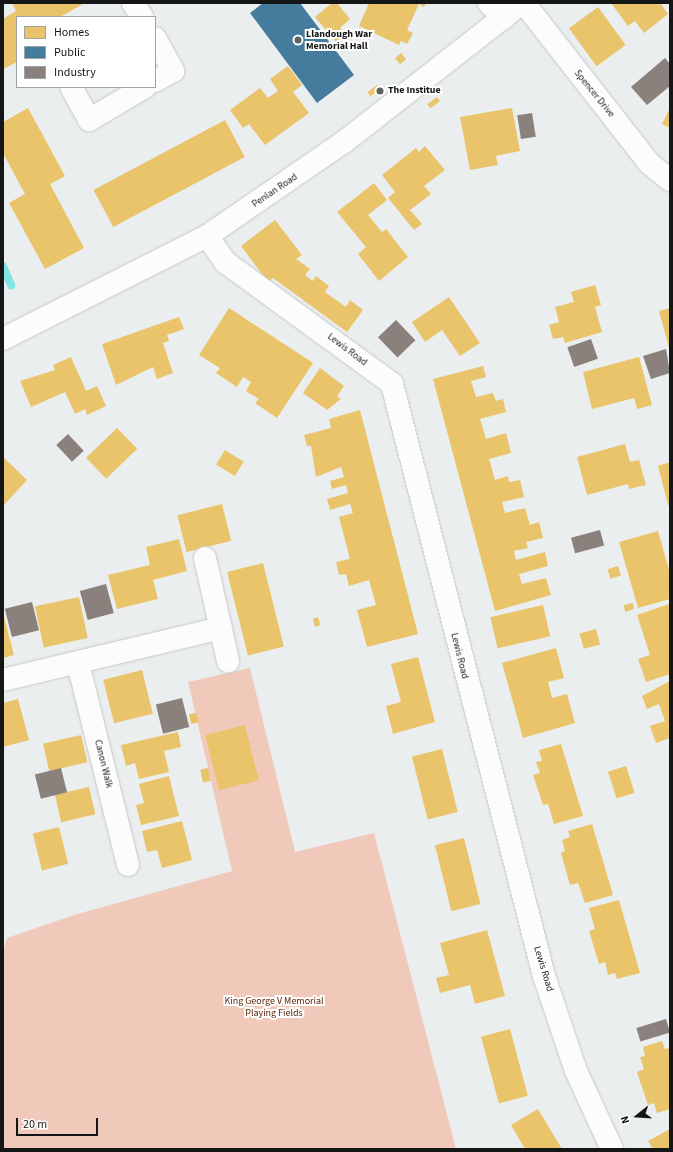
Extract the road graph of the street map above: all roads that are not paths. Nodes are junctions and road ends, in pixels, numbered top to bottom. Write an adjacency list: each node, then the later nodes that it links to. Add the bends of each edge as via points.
1 (133, 3): 4 (street)
2 (523, 3): 3 (street, Penlan Road); 9 (street, Spencer Drive, via 650,164)
3 (496, 10): 10 (street, Penlan Road, via 338,146)
4 (141, 16)
5 (156, 40): 6 (street, via 173,71)
6 (156, 80)
7 (72, 88): 8 (street, via 89,120)
8 (143, 88)
9 (670, 180)
10 (207, 236): 11 (street, Penlan Road); 18 (street, Lewis Road, via 226,262 392,384 544,976 576,1071)
11 (3, 339)
12 (205, 558): 13 (street)
13 (221, 628): 14 (street); 15 (street)
14 (228, 661)
15 (78, 663): 16 (street); 17 (street, Canon Walk)
16 (3, 680)
17 (128, 865)
18 (612, 1149)

